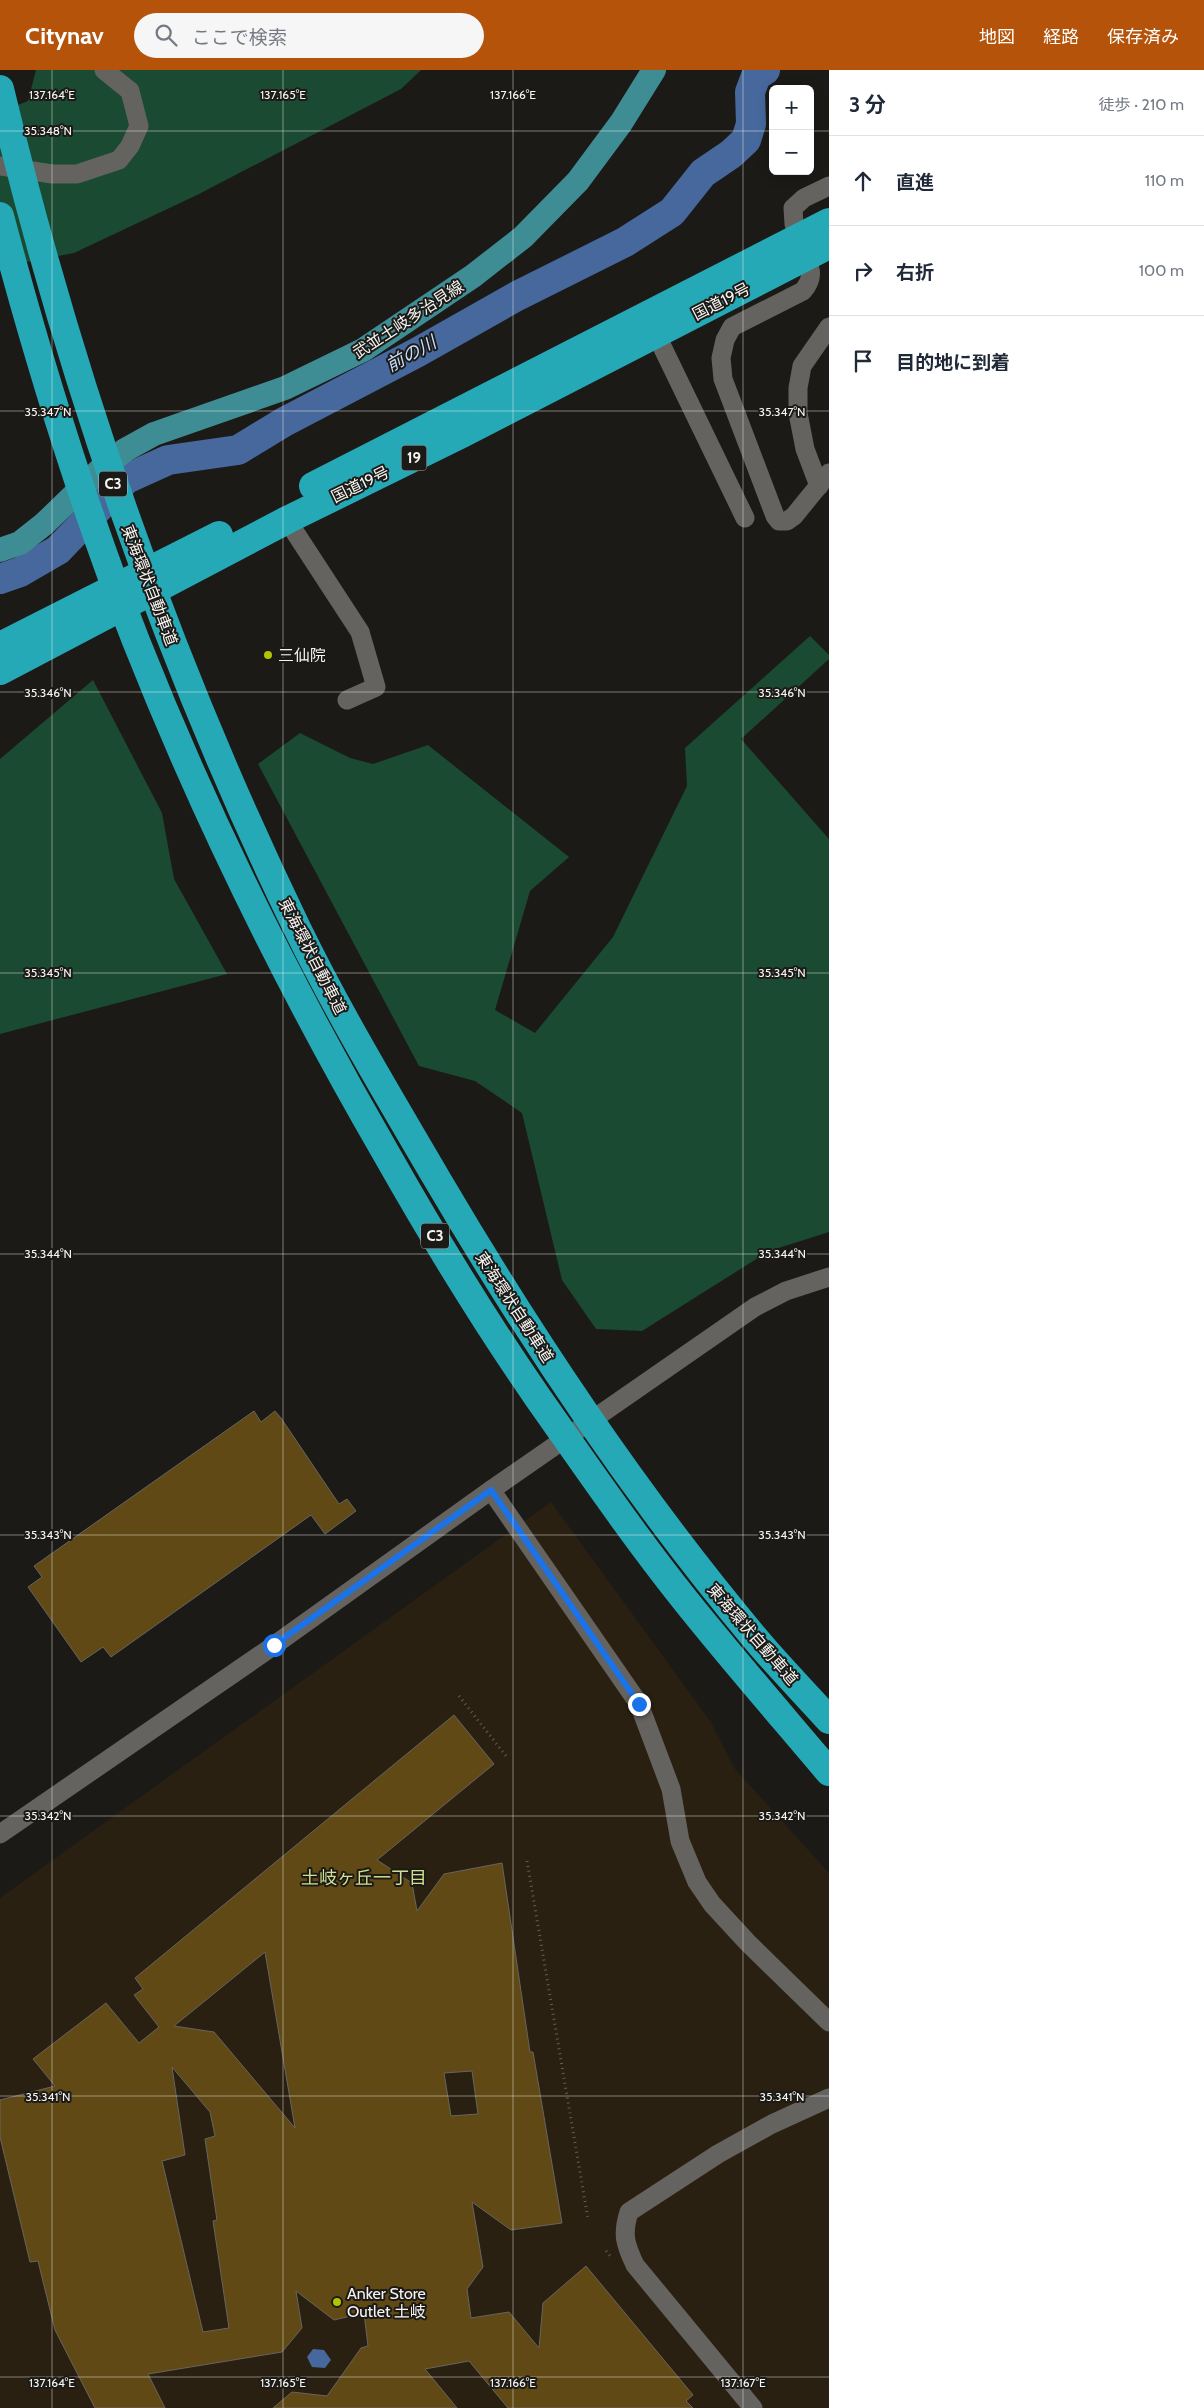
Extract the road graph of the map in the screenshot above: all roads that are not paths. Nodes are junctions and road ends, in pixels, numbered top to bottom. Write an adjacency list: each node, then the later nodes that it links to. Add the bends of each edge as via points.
1 (104, 70): 4 (street, via 130,91 139,126 119,160 77,174)
2 (654, 70): 15 (main road, 武並土岐多治見線, via 621,123 578,181 523,237 473,276 363,350 285,388 154,434 125,450 44,524 20,543)
3 (0, 88): 24 (highway, 東海環状自動車道 / C3, via 41,254 124,516 164,624 232,789 299,930 371,1067 490,1268 547,1357 696,1565 757,1641)
4 (0, 166)
5 (829, 186): 8 (street, via 804,198 793,208 794,224)
6 (0, 216): 25 (highway, 東海環状自動車道 / C3, via 43,370 137,642 203,796 341,1076 467,1290 536,1395 684,1599)
7 (829, 222): 8 (highway, 国道19号 / 19)
8 (811, 247): 10 (highway, 国道19号 / 19); 11 (street, via 808,285 803,291 732,327 721,358 723,379 774,516 779,521 787,521 794,516); 14 (highway, 国道19号 / 19)
9 (829, 327): 11 (street, via 802,366 798,388 798,413 805,449)
10 (656, 334): 12 (street); 13 (highway, 国道19号 / 19)
11 (824, 479)
12 (745, 518)
13 (287, 520): 16 (highway, 国道19号 / 19); 21 (street, via 360,632 376,687)
14 (226, 531): 17 (highway, 19, via 192,537); 18 (highway, 国道19号 / 19)
15 (0, 550)
16 (144, 596): 19 (highway, 国道19号 / 19); 20 (highway, 19, via 104,630)
17 (0, 631)
18 (0, 646)
19 (0, 671)
20 (0, 692)
21 (347, 700)
22 (829, 1277): 23 (street, via 786,1291 755,1307)
23 (498, 1485): 26 (street, via 266,1651); 27 (street, via 639,1704 671,1789 680,1841 697,1882 712,1904 748,1943)
24 (829, 1720)
25 (829, 1772)
26 (0, 1834)
27 (829, 2022)
28 (829, 2098): 29 (street, via 772,2124 710,2159 629,2212 624,2228 626,2248 635,2265)
29 (753, 2408)

